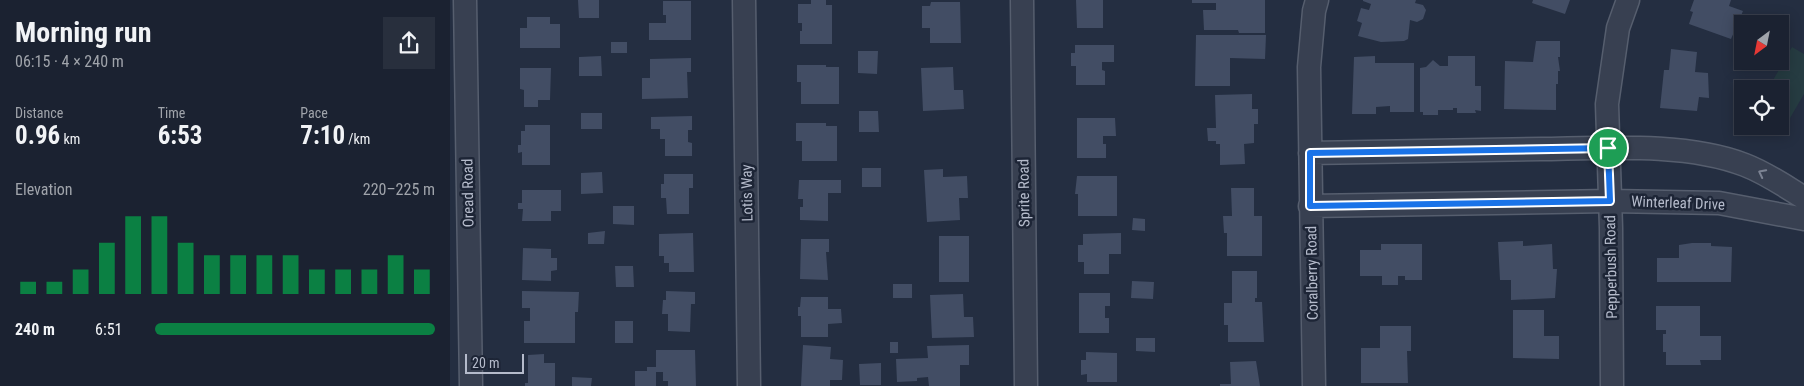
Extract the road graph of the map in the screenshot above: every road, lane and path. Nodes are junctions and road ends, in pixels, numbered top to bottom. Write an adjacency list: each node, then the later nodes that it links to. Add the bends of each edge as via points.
1 (464, 0): 12 (street, Oread Road)
2 (744, 0): 13 (street, Lotis Way)
3 (1022, 0): 14 (street, Sprite Road)
4 (1628, 0): 6 (street, Pepperbush Road, via 1618,28 1608,94)
5 (1314, 4): 7 (street, Coralberry Road, via 1309,66)
6 (1608, 148): 7 (street); 8 (street, one-way to 6, via 1744,164 1672,150); 9 (street, Pepperbush Road)
7 (1310, 153): 10 (street, Coralberry Road)
8 (1804, 198)
9 (1610, 201): 10 (street, Winterleaf Drive); 11 (street, Winterleaf Drive, via 1719,203); 16 (street, Pepperbush Road)
10 (1310, 206): 15 (street, Coralberry Road)
11 (1804, 219)
12 (471, 386)
13 (749, 386)
14 (1026, 386)
15 (1314, 386)
16 (1612, 386)

